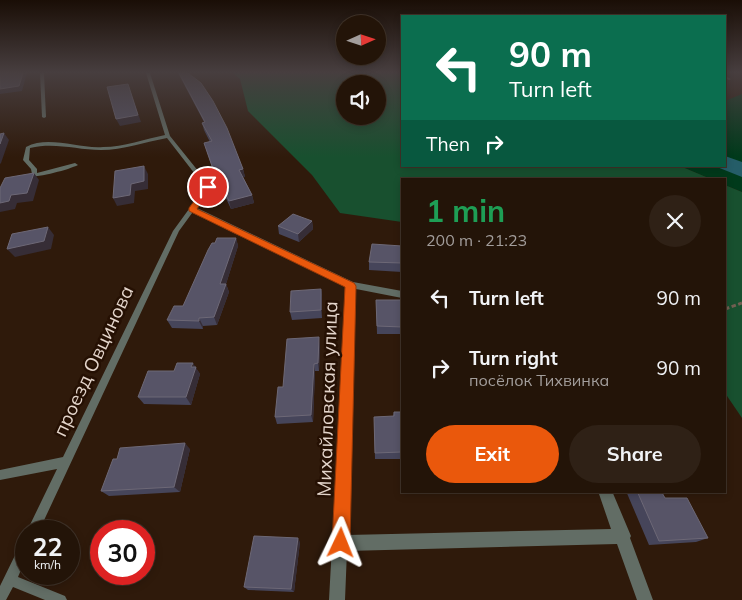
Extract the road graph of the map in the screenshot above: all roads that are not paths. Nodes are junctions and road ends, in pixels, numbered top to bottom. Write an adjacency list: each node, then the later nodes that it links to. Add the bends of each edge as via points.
1 (43, 101): 3 (lane)
2 (157, 101): 4 (lane)
3 (44, 117)
4 (168, 136): 6 (lane, via 104,149 51,142 28,147 26,160); 8 (lane, проезд Овцинова, via 208,187)
5 (75, 165): 6 (lane)
6 (35, 175): 7 (lane)
7 (18, 178)
8 (192, 210): 9 (street, Михайловская улица); 11 (lane, проезд Овцинова, via 176,231)
9 (350, 286): 10 (street); 16 (street, Михайловская улица)
10 (401, 294)
11 (66, 462): 12 (lane); 14 (lane, проезд Овцинова)
12 (0, 474)
13 (606, 493): 15 (street)
14 (38, 520)
15 (623, 536): 16 (street); 22 (street)
16 (341, 543): 21 (street, Михайловская улица)
17 (15, 569): 18 (lane)
18 (10, 580): 19 (lane); 20 (lane)
19 (0, 599)
20 (61, 600)
21 (337, 600)
22 (645, 600)

